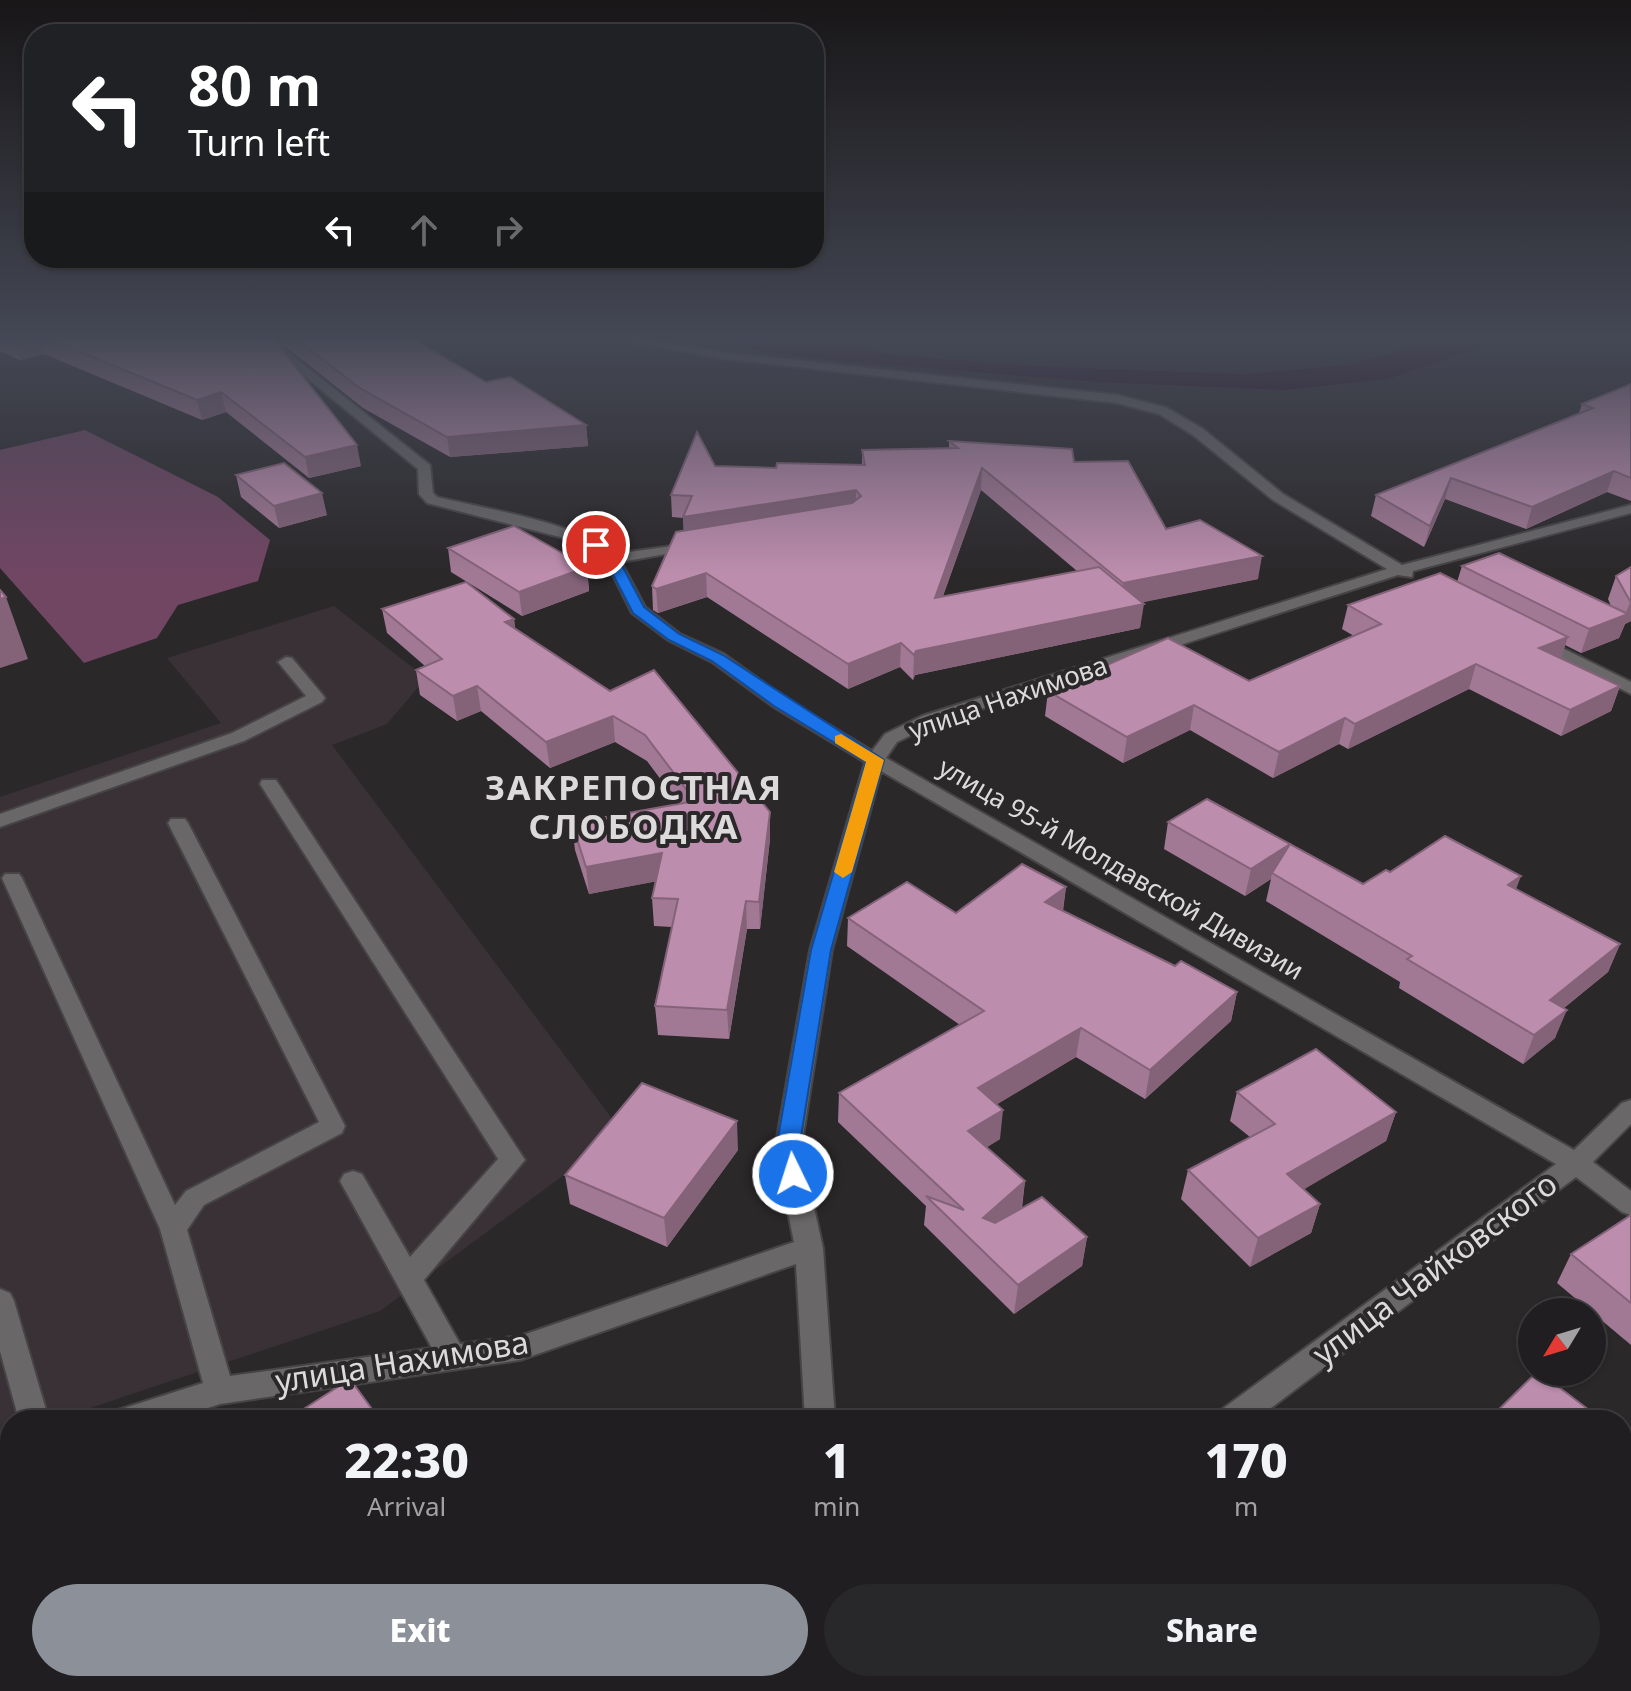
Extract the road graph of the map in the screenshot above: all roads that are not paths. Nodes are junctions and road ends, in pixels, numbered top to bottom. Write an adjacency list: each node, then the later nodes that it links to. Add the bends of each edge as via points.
1 (361, 416): 5 (street, via 425,468 426,494 432,500 573,536)
2 (1171, 416): 6 (street, via 1278,497)
3 (1631, 509): 6 (street, улица Нахимова)
4 (717, 541): 5 (street)
5 (612, 559): 11 (street, улица 95-й Молдавской Дивизии, via 638,610)
6 (1399, 570): 7 (street); 11 (street, улица Нахимова, via 928,720 891,738)
7 (1427, 584)
8 (1522, 633): 10 (street)
9 (286, 662): 13 (street, via 316,698 238,737)
10 (1631, 689)
11 (875, 760): 17 (street, улица 95-й Молдавской Дивизии); 21 (street, улица Нахимова, via 821,950 788,1149)
12 (269, 784): 22 (street, via 512,1160)
13 (0, 821)
14 (178, 823): 20 (street, via 333,1126 195,1198)
15 (12, 878): 20 (street)
16 (1631, 1109): 17 (street, улица Чайковского)
17 (1576, 1163): 19 (street, улица 95-й Молдавской Дивизии); 29 (street, улица Чайковского)
18 (353, 1181): 22 (street)
19 (1631, 1205)
20 (173, 1229): 25 (street)
21 (809, 1248): 24 (street, улица Нахимова, via 520,1348); 28 (street, улица Нахимова)
22 (408, 1279): 24 (street)
23 (0, 1301): 26 (street)
24 (453, 1358): 25 (street, улица Нахимова)
25 (220, 1391): 27 (street, улица Нахимова)
26 (31, 1410)
27 (160, 1410)
28 (819, 1410)
29 (1245, 1410)

